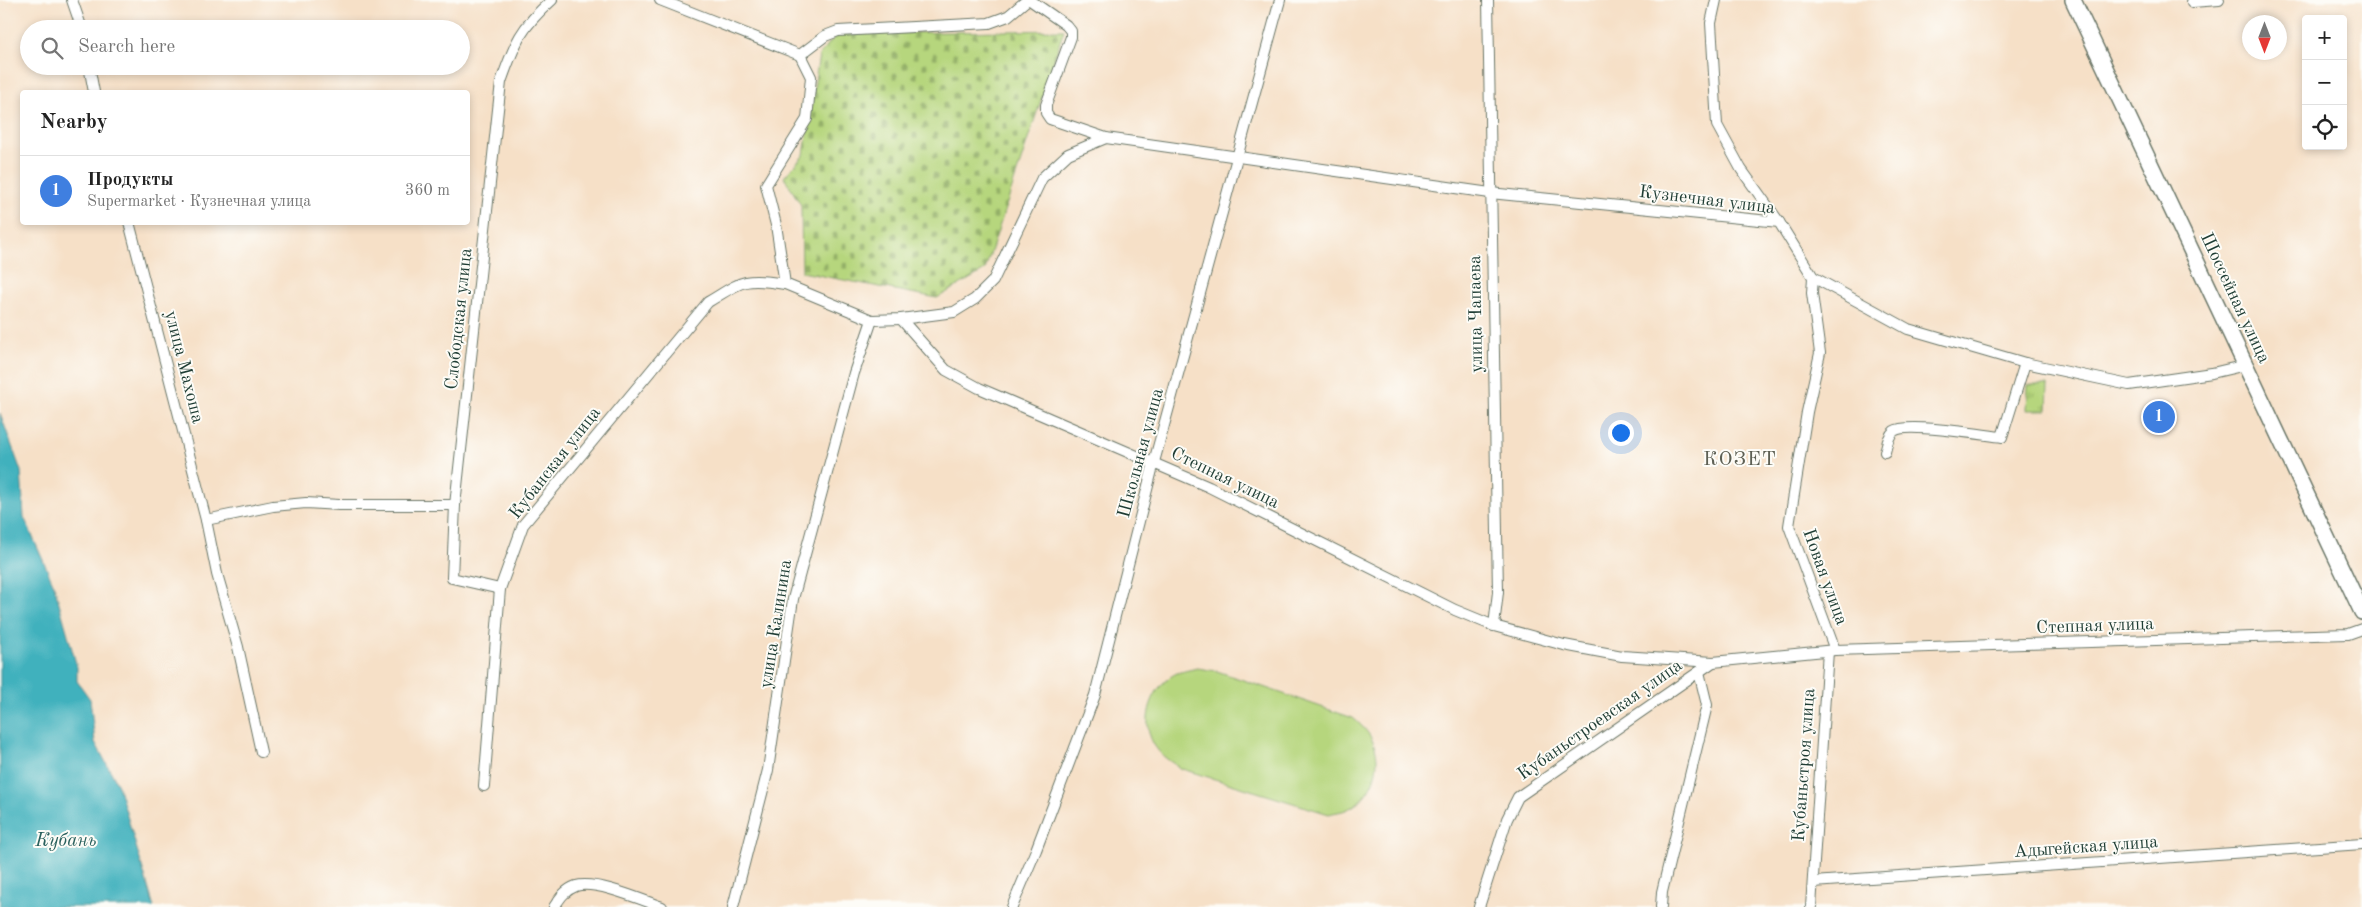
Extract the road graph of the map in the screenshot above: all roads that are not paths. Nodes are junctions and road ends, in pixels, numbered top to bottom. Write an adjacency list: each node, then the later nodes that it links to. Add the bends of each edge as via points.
1 (72, 0): 11 (street)
2 (552, 0): 28 (street, Слободская улица, via 532,18 516,41 501,82)
3 (660, 0): 12 (street)
4 (1029, 0): 12 (street, via 1008,16 989,23 838,30); 15 (street, Кузнечная улица, via 1066,25 1071,37 1046,113 1050,119)
5 (1280, 0): 16 (street, Школьная улица)
6 (1488, 0): 17 (street, улица Чапаева)
7 (1716, 0): 18 (street, via 1712,23 1716,126 1741,169)
8 (2073, 0): 25 (street, Шоссейная улица)
9 (2219, 0): 10 (street)
10 (2192, 2)
11 (79, 20)
12 (800, 55): 21 (street, via 811,77 807,119 766,185)
13 (91, 75): 14 (street)
14 (94, 90)
15 (1106, 138): 16 (street, Кузнечная улица); 22 (street, via 1068,154 1042,178 993,281 975,299 954,312)
16 (1237, 157): 17 (street, Кузнечная улица); 27 (street, Школьная улица)
17 (1490, 193): 18 (street, Кузнечная улица); 32 (street, улица Чапаева, via 1498,592)
18 (1779, 222): 20 (street, Кузнечная улица)
19 (130, 225): 29 (street, улица Махоша)
20 (1813, 277): 24 (street, Кузнечная улица, via 1908,329); 34 (street, Новая улица, via 1820,352 1807,412 1790,526)
21 (785, 284): 23 (street, Кубанская улица); 30 (street, Кубанская улица, via 755,279 741,282 708,302 523,525)
22 (901, 319): 23 (street); 27 (street, Степная улица, via 946,370 979,388)
23 (872, 320): 43 (street, улица Калинина, via 854,373 795,591 768,770)
24 (2025, 363): 25 (street, Кузнечная улица, via 2129,385); 26 (street, via 2002,437 1910,427 1895,430)
25 (2246, 365): 31 (street, Шоссейная улица)
26 (1884, 452)
27 (1154, 462): 32 (street, Степная улица, via 1455,610); 44 (street, Школьная улица, via 1095,695)
28 (455, 505): 29 (street, via 306,503 273,506); 30 (street, Слободская улица, via 452,578)
29 (206, 520): 37 (street, улица Махоша)
30 (500, 589): 38 (street, Кубанская улица)
31 (2362, 612)
32 (1494, 626): 35 (street, Степная улица, via 1564,645 1622,656)
33 (2362, 629): 34 (street, Степная улица, via 2348,634)
34 (1832, 650): 35 (street, Степная улица); 40 (street, Кубаньстроя улица)
35 (1713, 662): 36 (street, Кубаньстроевская улица)
36 (1699, 672): 45 (street, Кубаньстроевская улица, via 1518,797 1507,819); 46 (street, Кубаньстроевская улица, via 1706,705 1662,892)
37 (261, 752)
38 (484, 786)
39 (2362, 844): 40 (street, Адыгейская улица)
40 (1813, 882): 47 (street, Кубаньстроя улица)
41 (554, 907): 42 (street, via 562,894 577,886 598,886)
42 (662, 907)
43 (733, 907)
44 (1012, 907)
45 (1479, 907)
46 (1662, 907)
47 (1810, 907)

